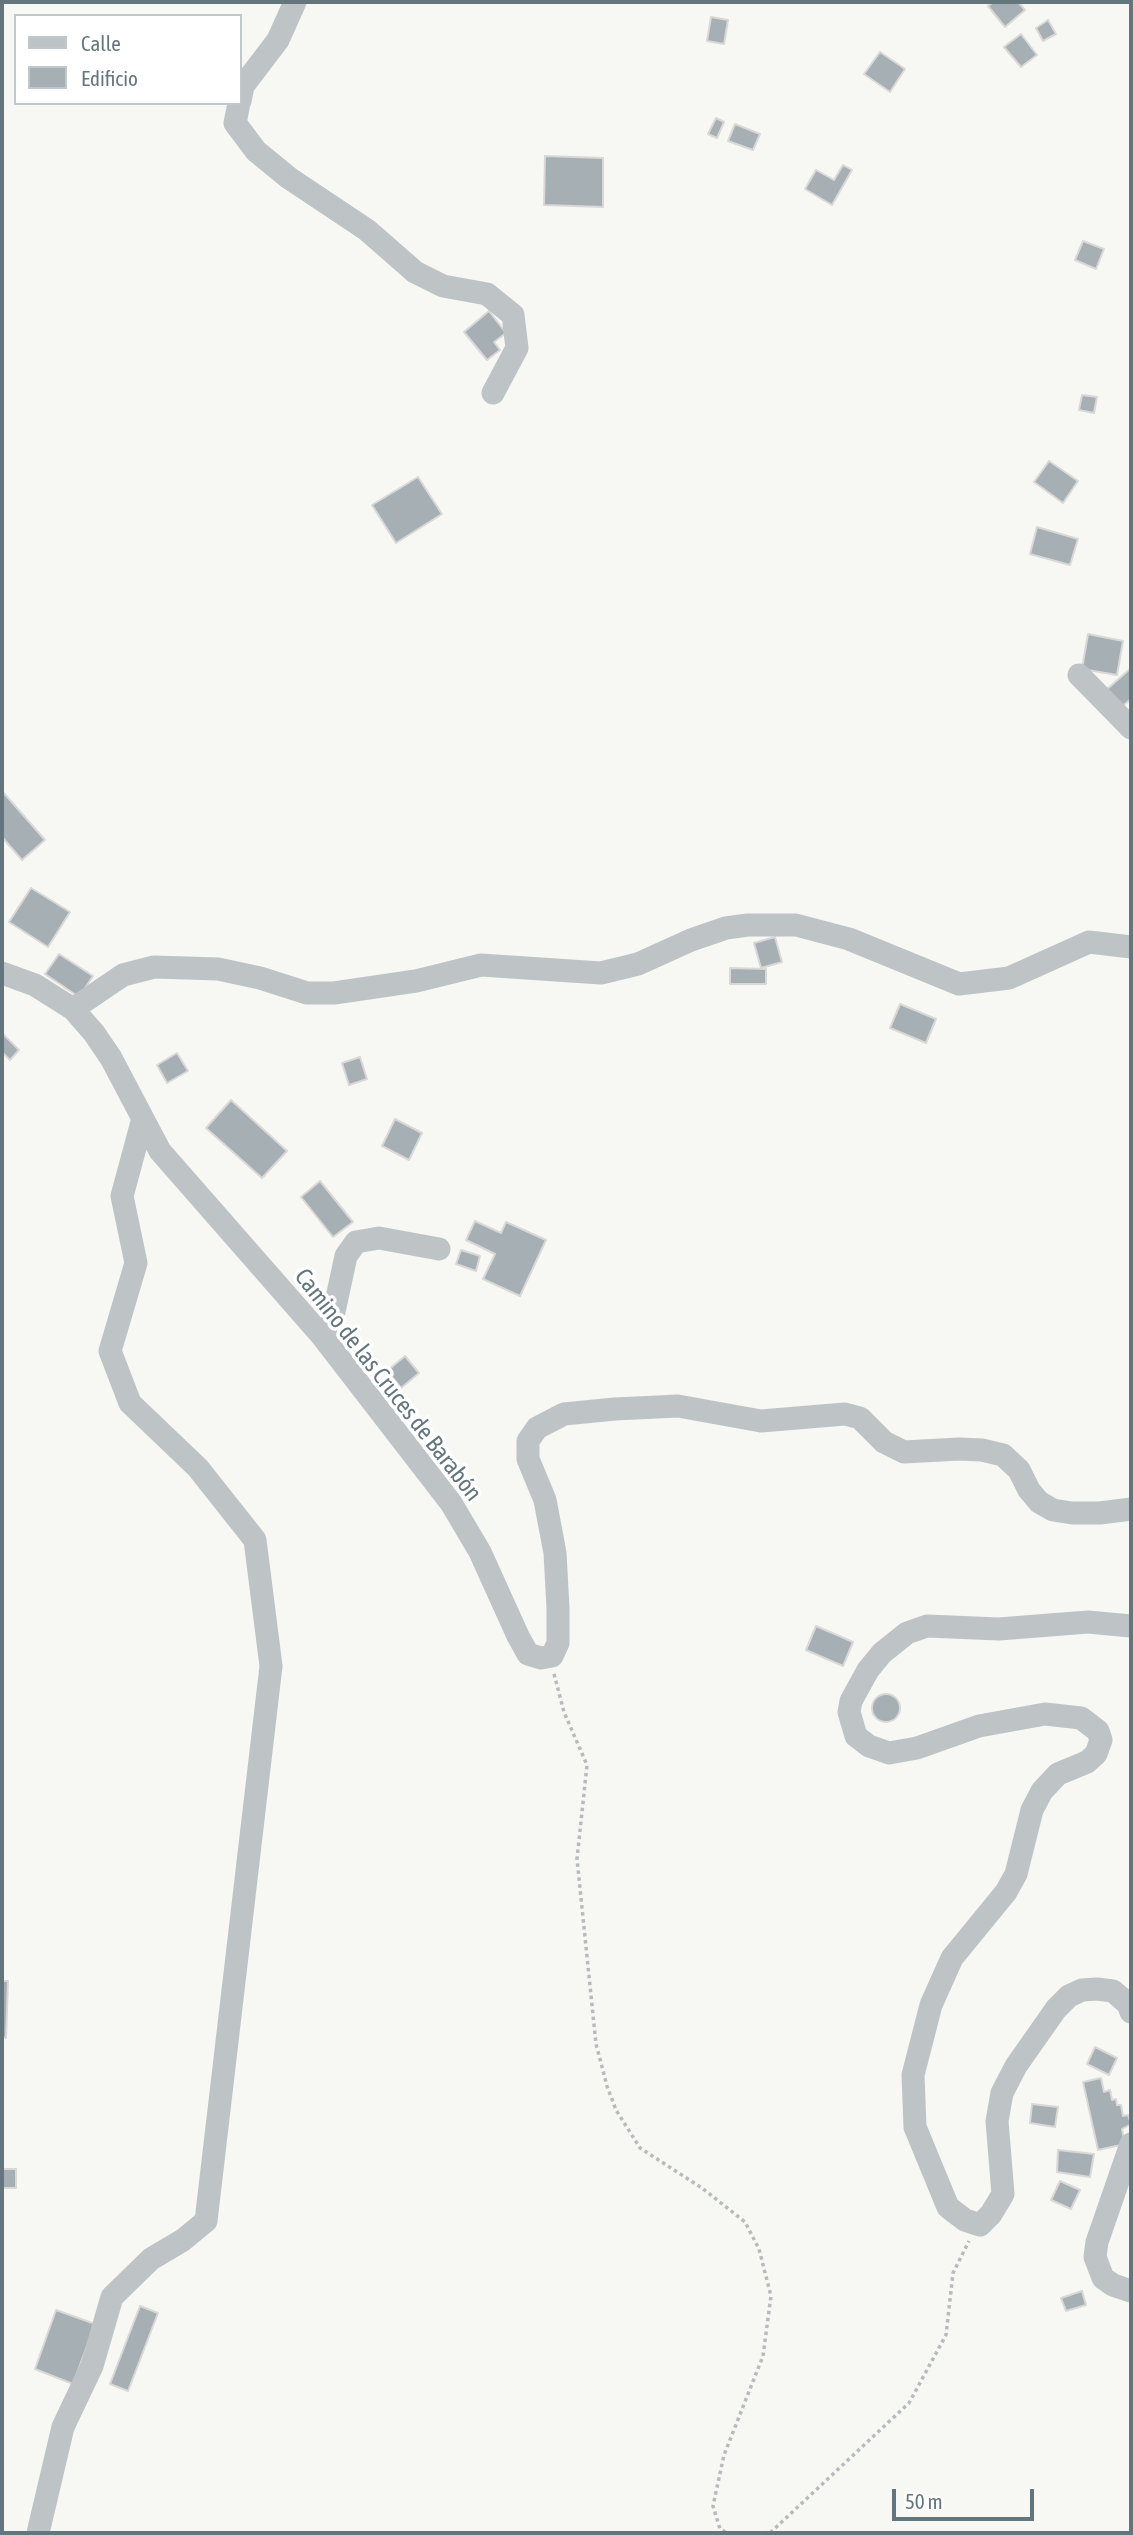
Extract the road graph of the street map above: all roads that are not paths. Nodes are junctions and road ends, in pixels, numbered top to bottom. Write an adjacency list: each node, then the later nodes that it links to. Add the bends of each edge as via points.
1 (295, 2): 2 (street, via 278,40)
2 (242, 91)
3 (239, 105): 4 (street, via 235,123 256,151 289,178 368,230 415,272 443,286 487,294 513,315 517,348)
4 (493, 393)
5 (1079, 675): 6 (street)
6 (1131, 728)
7 (1131, 947): 9 (street, via 1090,942 1009,978 959,984 849,939 796,925 748,925 715,932 638,964 601,973 481,965 416,981 334,993 307,993 218,969 154,967 123,975)
8 (2, 973): 9 (street, Camino de las Cruces de Barabón, via 35,985)
9 (73, 1009): 10 (street, Camino de las Cruces de Barabón, via 111,1058)
10 (142, 1122): 12 (street, Camino de las Cruces de Barabón, via 159,1151); 18 (street, via 122,1196 136,1263 110,1351 130,1403 198,1468 255,1540 271,1666 206,2221 151,2259 113,2297 92,2366 63,2427)
11 (439, 1249): 12 (street, via 379,1238 356,1242 346,1256 332,1321)
12 (322, 1336): 13 (street, Camino de las Cruces de Barabón, via 452,1503 528,1654 541,1658 552,1656 558,1643 555,1553 545,1500 528,1459 528,1441 537,1428 564,1415 678,1406 761,1421 845,1414 860,1418 884,1442 904,1452 959,1449 1003,1455 1019,1470 1039,1502 1053,1510)
13 (1131, 1509)
14 (1131, 1626): 15 (street, via 1088,1622 999,1629 927,1626 907,1633 882,1653 868,1670 849,1712 856,1736 889,1753 979,1726 1045,1714 1081,1718 1098,1731 1101,1740 1087,1762 1058,1774 1042,1791 1032,1810 1016,1874 952,1958 930,2005 913,2075 915,2127 948,2207 980,2225 1003,2194 997,2121 1002,2093 1040,2028 1069,1996 1082,1990 1113,1991)
15 (1131, 2012)
16 (1131, 2144): 17 (street, via 1095,2257 1103,2278)
17 (1131, 2291)
18 (37, 2533)

